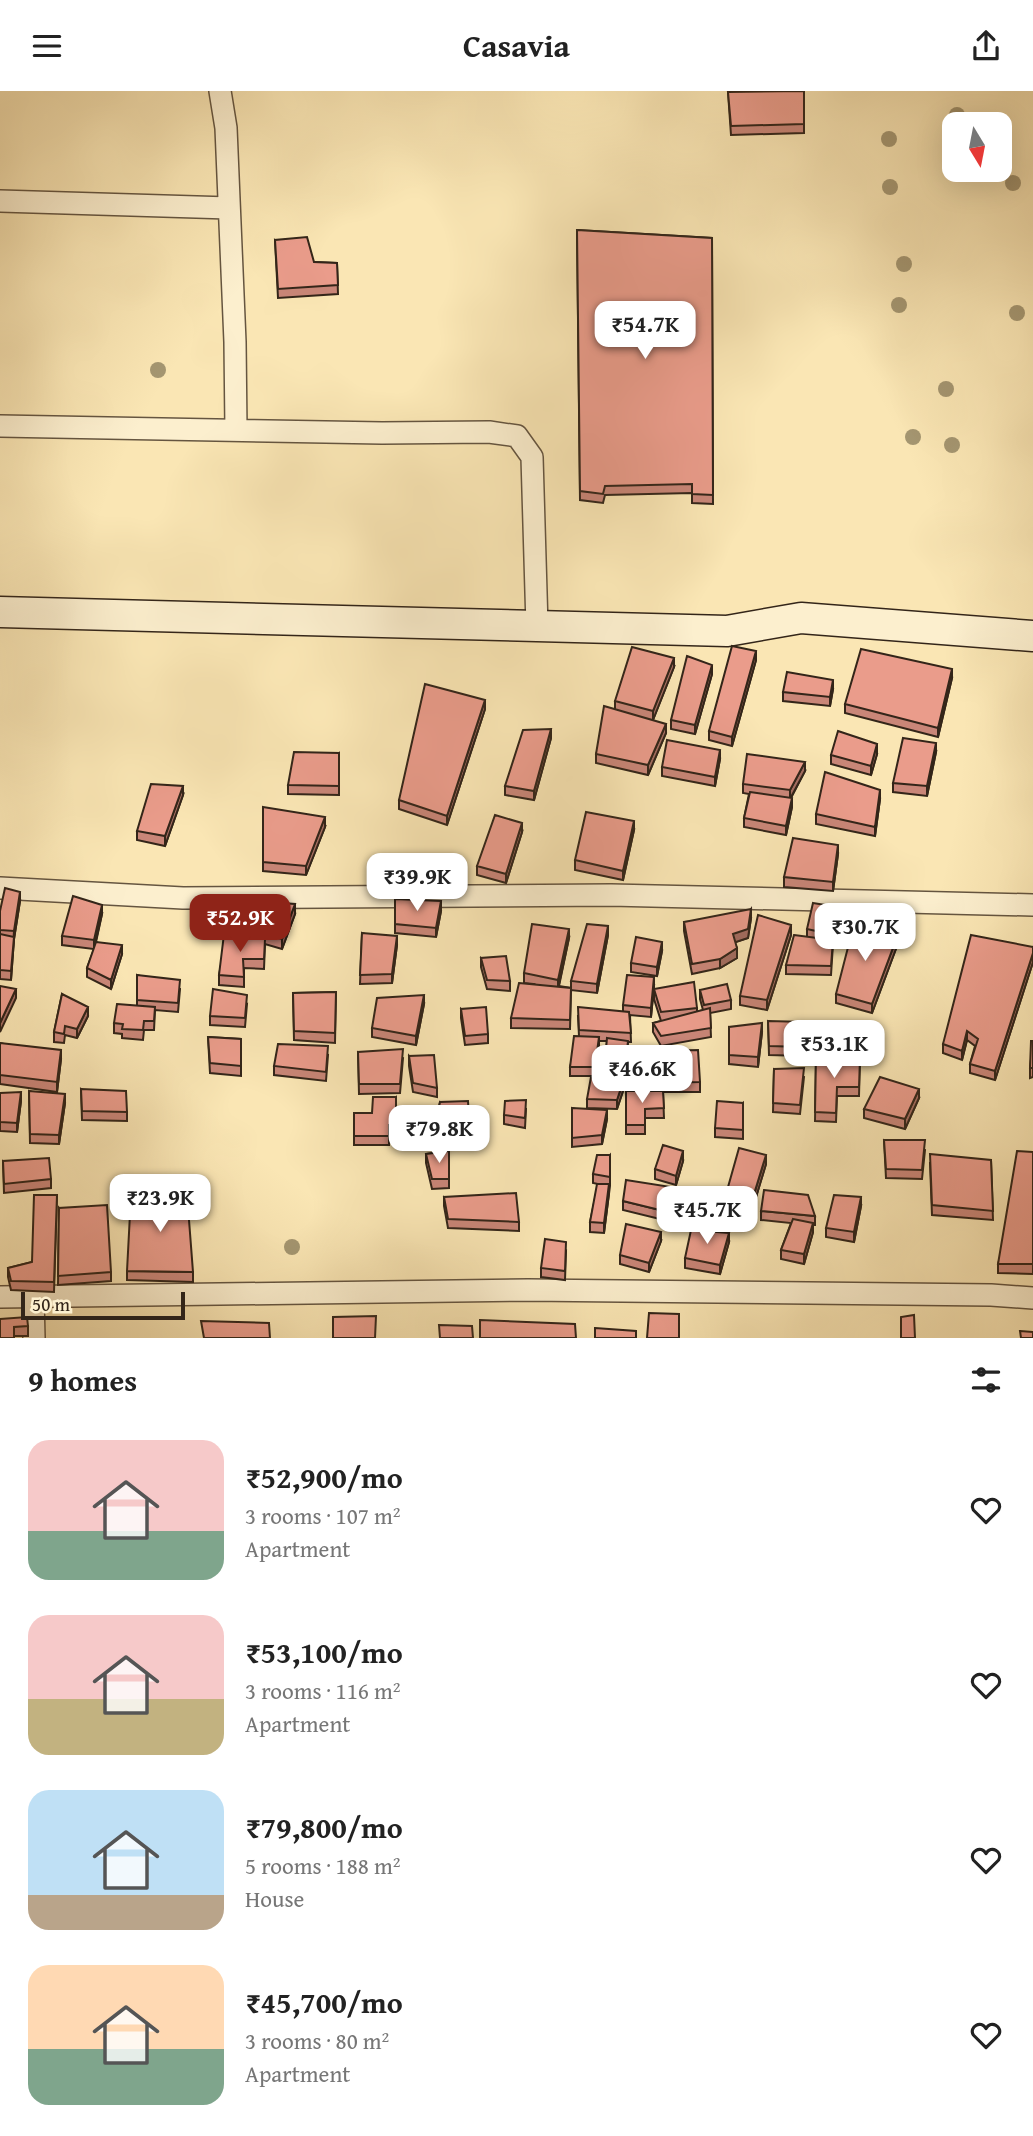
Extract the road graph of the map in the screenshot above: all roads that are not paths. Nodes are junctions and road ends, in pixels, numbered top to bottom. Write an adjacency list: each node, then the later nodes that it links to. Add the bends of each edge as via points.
1 (220, 91): 3 (street)
2 (0, 201): 3 (street)
3 (229, 208): 5 (street)
4 (0, 426): 5 (street)
5 (236, 430): 7 (street, via 517,436 532,457)
6 (0, 612): 7 (street)
7 (537, 626): 8 (street, via 727,631 801,618)
8 (1033, 636)
9 (0, 888): 10 (street, via 183,898 611,895)
10 (1033, 905)
11 (0, 1297): 12 (street)
12 (33, 1297): 13 (street, via 528,1290); 14 (street)
13 (1033, 1299)
14 (34, 1338)

